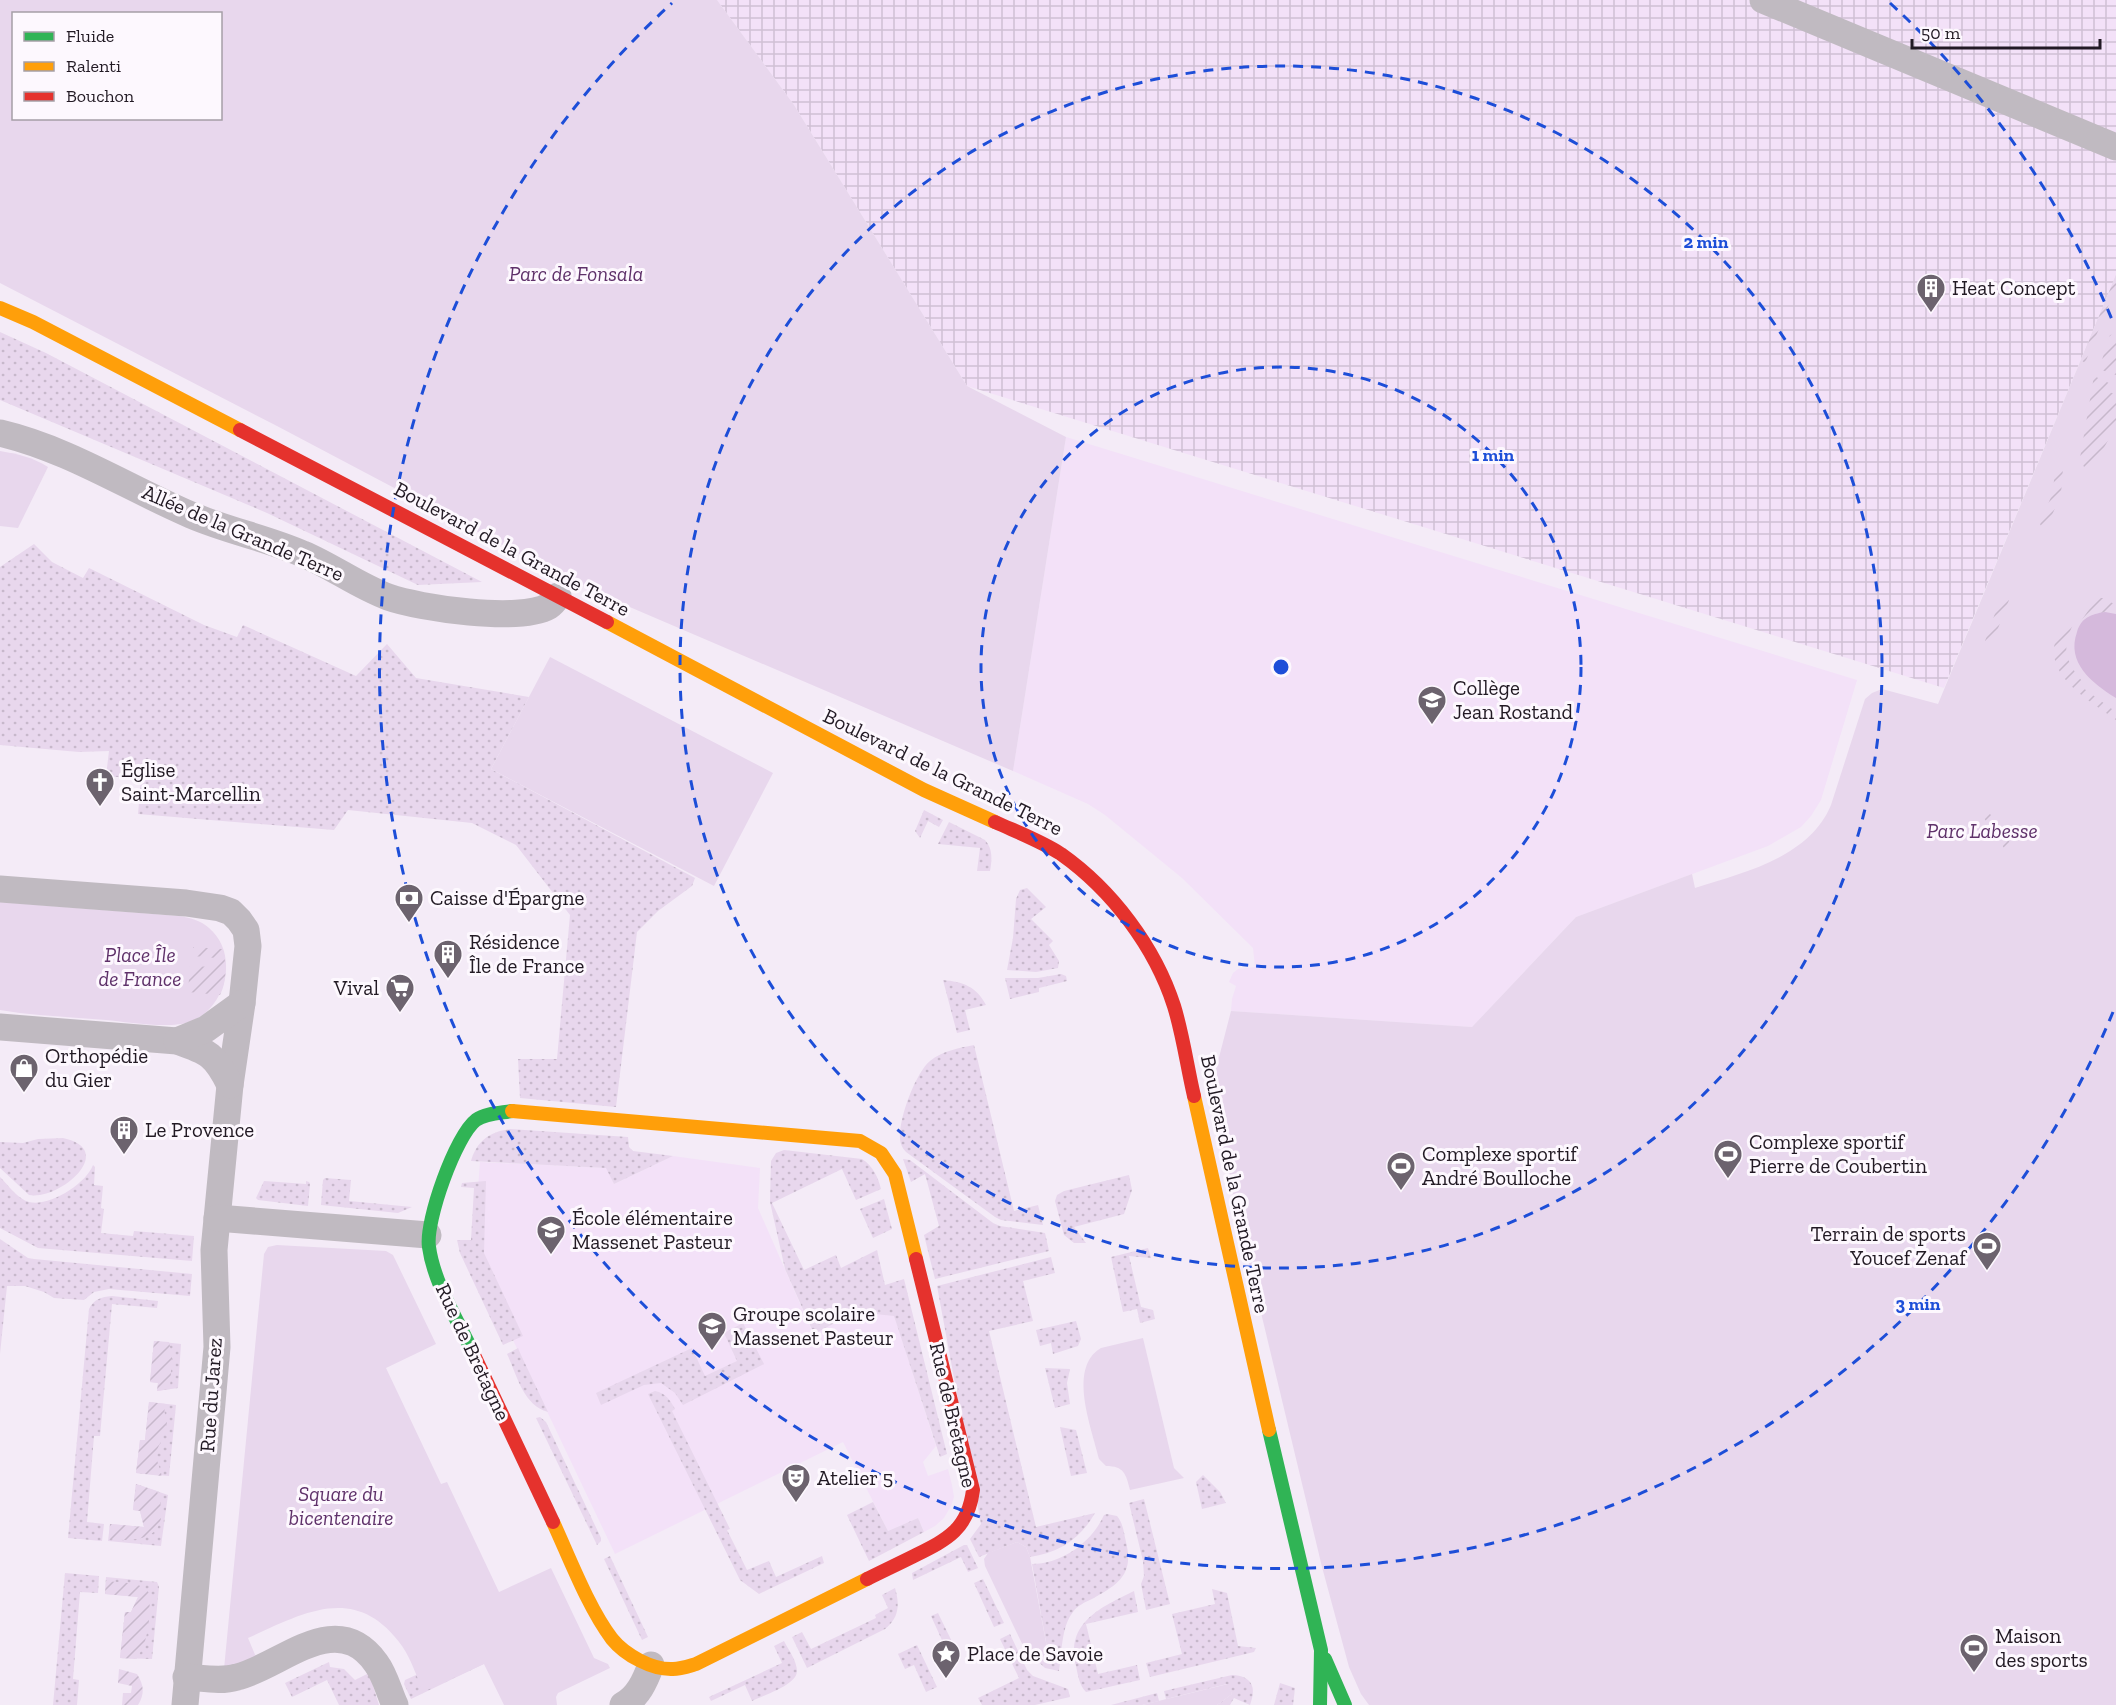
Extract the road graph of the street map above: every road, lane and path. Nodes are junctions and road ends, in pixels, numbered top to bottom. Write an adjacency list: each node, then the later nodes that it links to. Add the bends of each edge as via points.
1 (1763, 0): 2 (street)
2 (2116, 147)
3 (0, 308): 5 (street, Boulevard de la Grande Terre)
4 (0, 433): 5 (street, Allée de la Grande Terre, via 56,451 218,526 303,554 388,597 442,608 507,614 549,606)
5 (558, 596): 13 (street, Boulevard de la Grande Terre, via 924,790 1060,854 1111,900 1143,940 1159,967 1174,1006)
6 (2, 888): 7 (street, Rue du Jarez, via 186,903 231,912 246,930 248,946)
7 (242, 1003): 9 (street, via 206,1029); 10 (street, Rue du Jarez)
8 (0, 1027): 9 (street)
9 (177, 1041): 10 (street, via 204,1050 221,1067)
10 (230, 1085): 11 (street, Rue du Jarez)
11 (217, 1218): 12 (street); 15 (street, Rue du Jarez, via 217,1347)
12 (428, 1234): 14 (street, Rue de Bretagne, via 441,1285 596,1613 613,1640 630,1655); 14 (street, Rue de Bretagne, via 462,1136 474,1120 490,1113 512,1111 860,1141 877,1148 888,1160 972,1490 971,1507 963,1524 946,1540 696,1664 673,1669)
13 (1321, 1650): 19 (street, Boulevard de la Grande Terre); 20 (street)
14 (651, 1665): 18 (street, via 635,1696)
15 (186, 1677): 16 (street, Rue du Jarez); 17 (street, via 239,1677 312,1643 349,1641 366,1651 378,1665)
16 (185, 1705)
17 (395, 1705)
18 (623, 1705)
19 (1320, 1705)
20 (1344, 1705)

